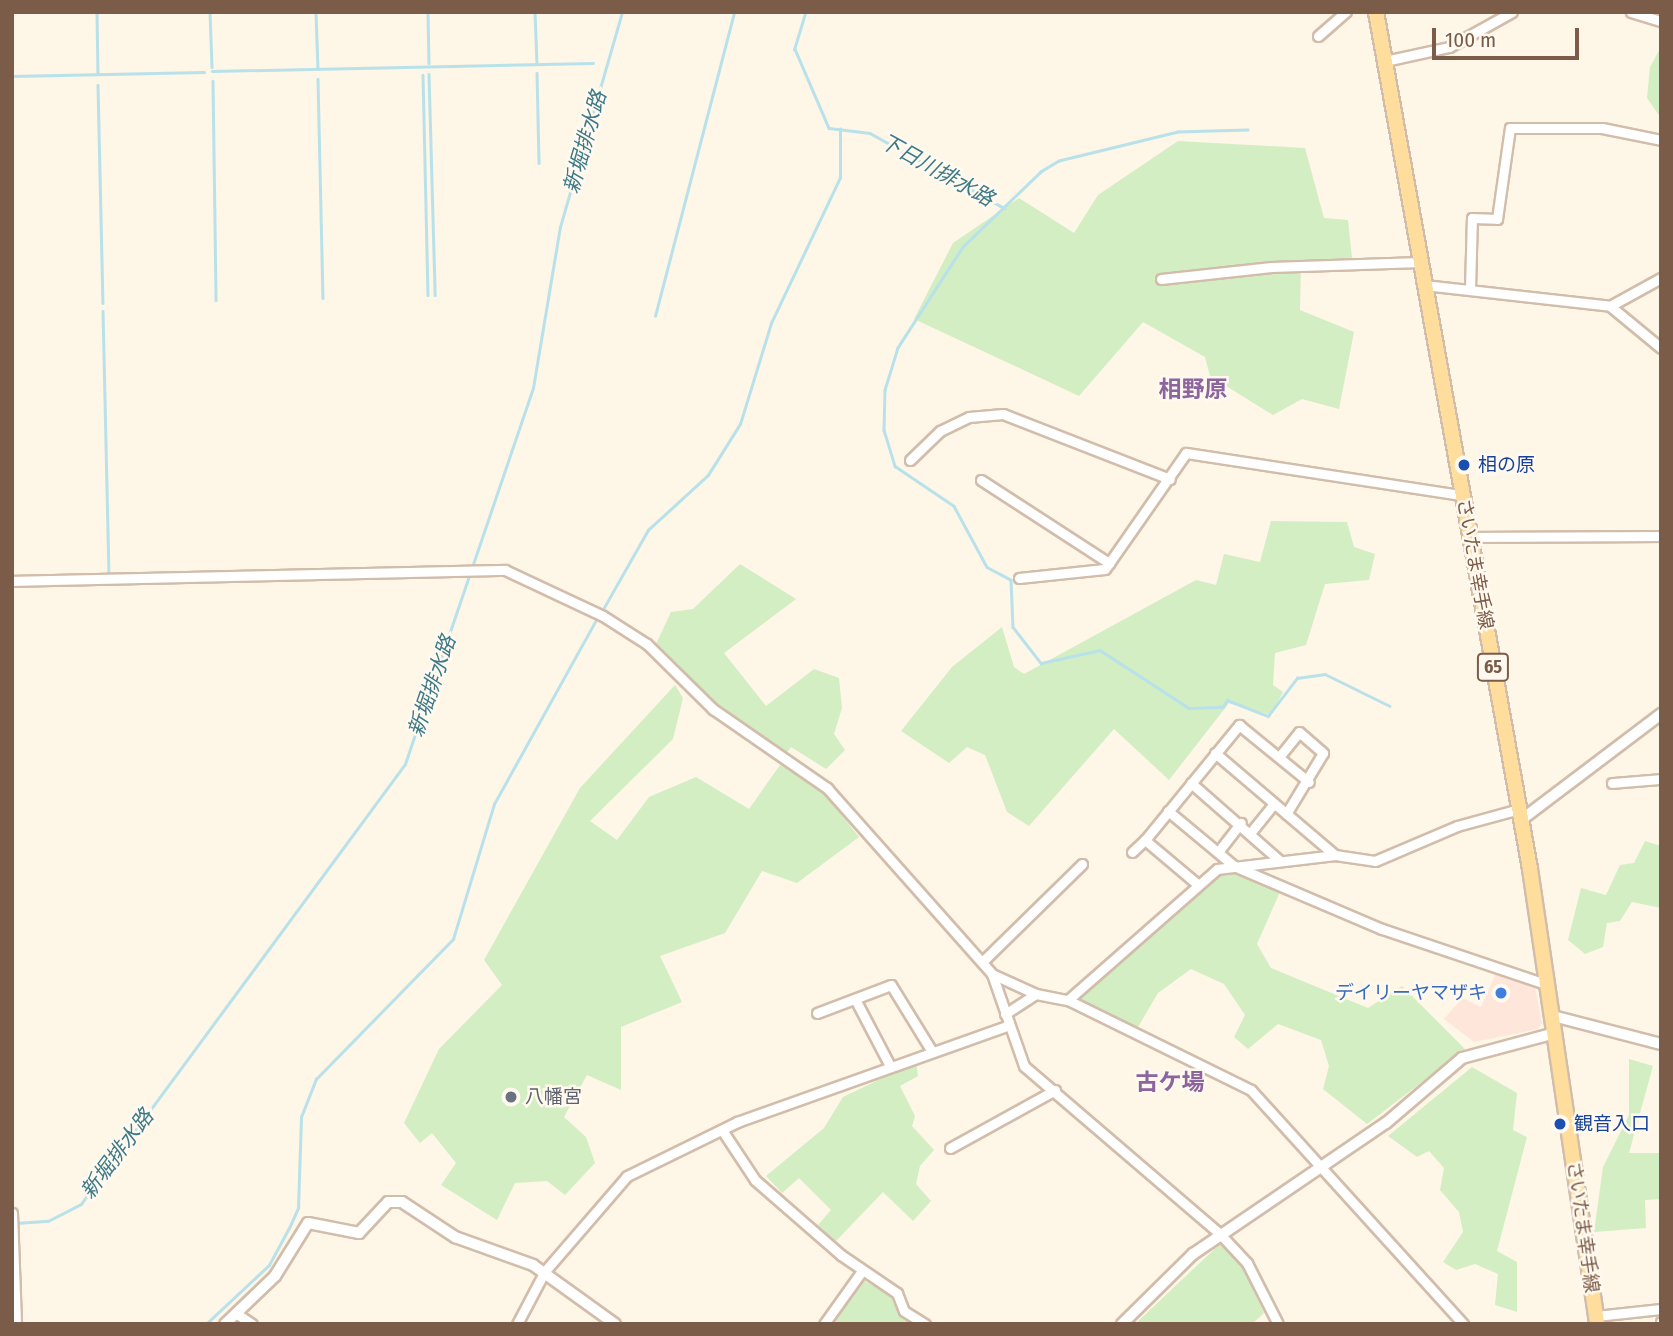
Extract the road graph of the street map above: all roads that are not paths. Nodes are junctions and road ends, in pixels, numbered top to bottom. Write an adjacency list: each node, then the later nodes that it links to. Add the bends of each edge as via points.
1 (1346, 12): 6 (street)
2 (1376, 12): 7 (main road, さいたま幸手線 / 65)
3 (1512, 12): 7 (street, via 1460,43)
4 (1631, 12): 5 (street)
5 (1661, 21)
6 (1318, 36)
7 (1385, 61): 9 (main road, さいたま幸手線 / 65)
8 (1661, 140): 13 (street, via 1602,128 1510,128 1497,219 1472,218)
9 (1420, 262): 11 (street, via 1271,267 1192,281); 12 (main road, さいたま幸手線 / 65)
10 (1661, 278): 14 (street)
11 (1161, 279)
12 (1424, 285): 13 (street); 19 (main road, さいたま幸手線 / 65)
13 (1470, 288): 14 (street)
14 (1610, 306): 15 (street)
15 (1661, 348)
16 (910, 460): 17 (street, via 950,426 1003,414)
17 (1170, 478): 19 (street, via 1186,453); 22 (street)
18 (981, 480): 22 (street)
19 (1462, 495): 21 (main road, さいたま幸手線 / 65)
20 (1661, 536): 21 (street)
21 (1470, 537): 35 (main road, さいたま幸手線 / 65)
22 (1109, 563): 23 (street, via 1105,569)
23 (1019, 578)
24 (12, 581): 46 (street, via 505,570 647,644 713,709 820,782)
25 (1661, 714): 35 (street)
26 (1215, 753): 27 (street, via 1239,725); 30 (street); 32 (street)
27 (1279, 757): 29 (street); 29 (street, via 1298,732 1323,753)
28 (1661, 779): 31 (street)
29 (1309, 782): 34 (street)
30 (1191, 783): 33 (street); 36 (street)
31 (1612, 783)
32 (1274, 804): 34 (street); 37 (street)
33 (1168, 811): 38 (street); 40 (street)
34 (1286, 814): 41 (street)
35 (1520, 815): 41 (street, via 1457,826 1395,857); 48 (main road, さいたま幸手線 / 65)
36 (1241, 823): 37 (street); 40 (street)
37 (1251, 832): 42 (street)
38 (1144, 840): 39 (street); 45 (street)
39 (1132, 852)
40 (1218, 852): 44 (street)
41 (1335, 855): 42 (street)
42 (1279, 860): 44 (street)
43 (1082, 864): 46 (street)
44 (1234, 866): 45 (street); 48 (street, via 1382,929)
45 (1196, 883): 51 (street)
46 (982, 962): 47 (street)
47 (992, 974): 49 (street); 53 (street)
48 (1548, 985): 54 (main road, さいたま幸手線 / 65)
49 (1036, 995): 51 (street); 53 (street)
50 (855, 999): 52 (street); 58 (street, via 891,985); 59 (street)
51 (1068, 1000): 63 (street, via 1251,1090)
52 (817, 1013)
53 (1005, 1014): 55 (street)
54 (1553, 1016): 56 (main road, さいたま幸手線 / 65); 57 (street)
55 (1007, 1026): 58 (street, via 983,1039); 60 (street, via 1024,1066)
56 (1555, 1033): 63 (street, via 1462,1058 1386,1124); 71 (main road, さいたま幸手線 / 65)
57 (1661, 1044)
58 (931, 1050): 59 (street)
59 (890, 1064): 61 (street)
60 (1055, 1090): 62 (street); 66 (street)
61 (722, 1130): 67 (street, via 739,1164); 68 (street, via 627,1176)
62 (950, 1148)
63 (1324, 1165): 66 (street); 81 (street)
64 (12, 1213): 65 (street)
65 (13, 1233): 72 (street)
66 (1220, 1234): 79 (street); 80 (street, via 1247,1263)
67 (862, 1271): 77 (street); 78 (street, via 897,1293 904,1311)
68 (545, 1272): 70 (street, via 388,1202 359,1233 308,1223 275,1276); 75 (street); 76 (street)
69 (1661, 1309): 71 (street)
70 (237, 1314): 73 (street); 74 (street)
71 (1597, 1320)
72 (16, 1324)
73 (225, 1324)
74 (252, 1324)
75 (517, 1324)
76 (615, 1324)
77 (824, 1324)
78 (925, 1324)
79 (1122, 1324)
80 (1278, 1324)
81 (1463, 1324)

